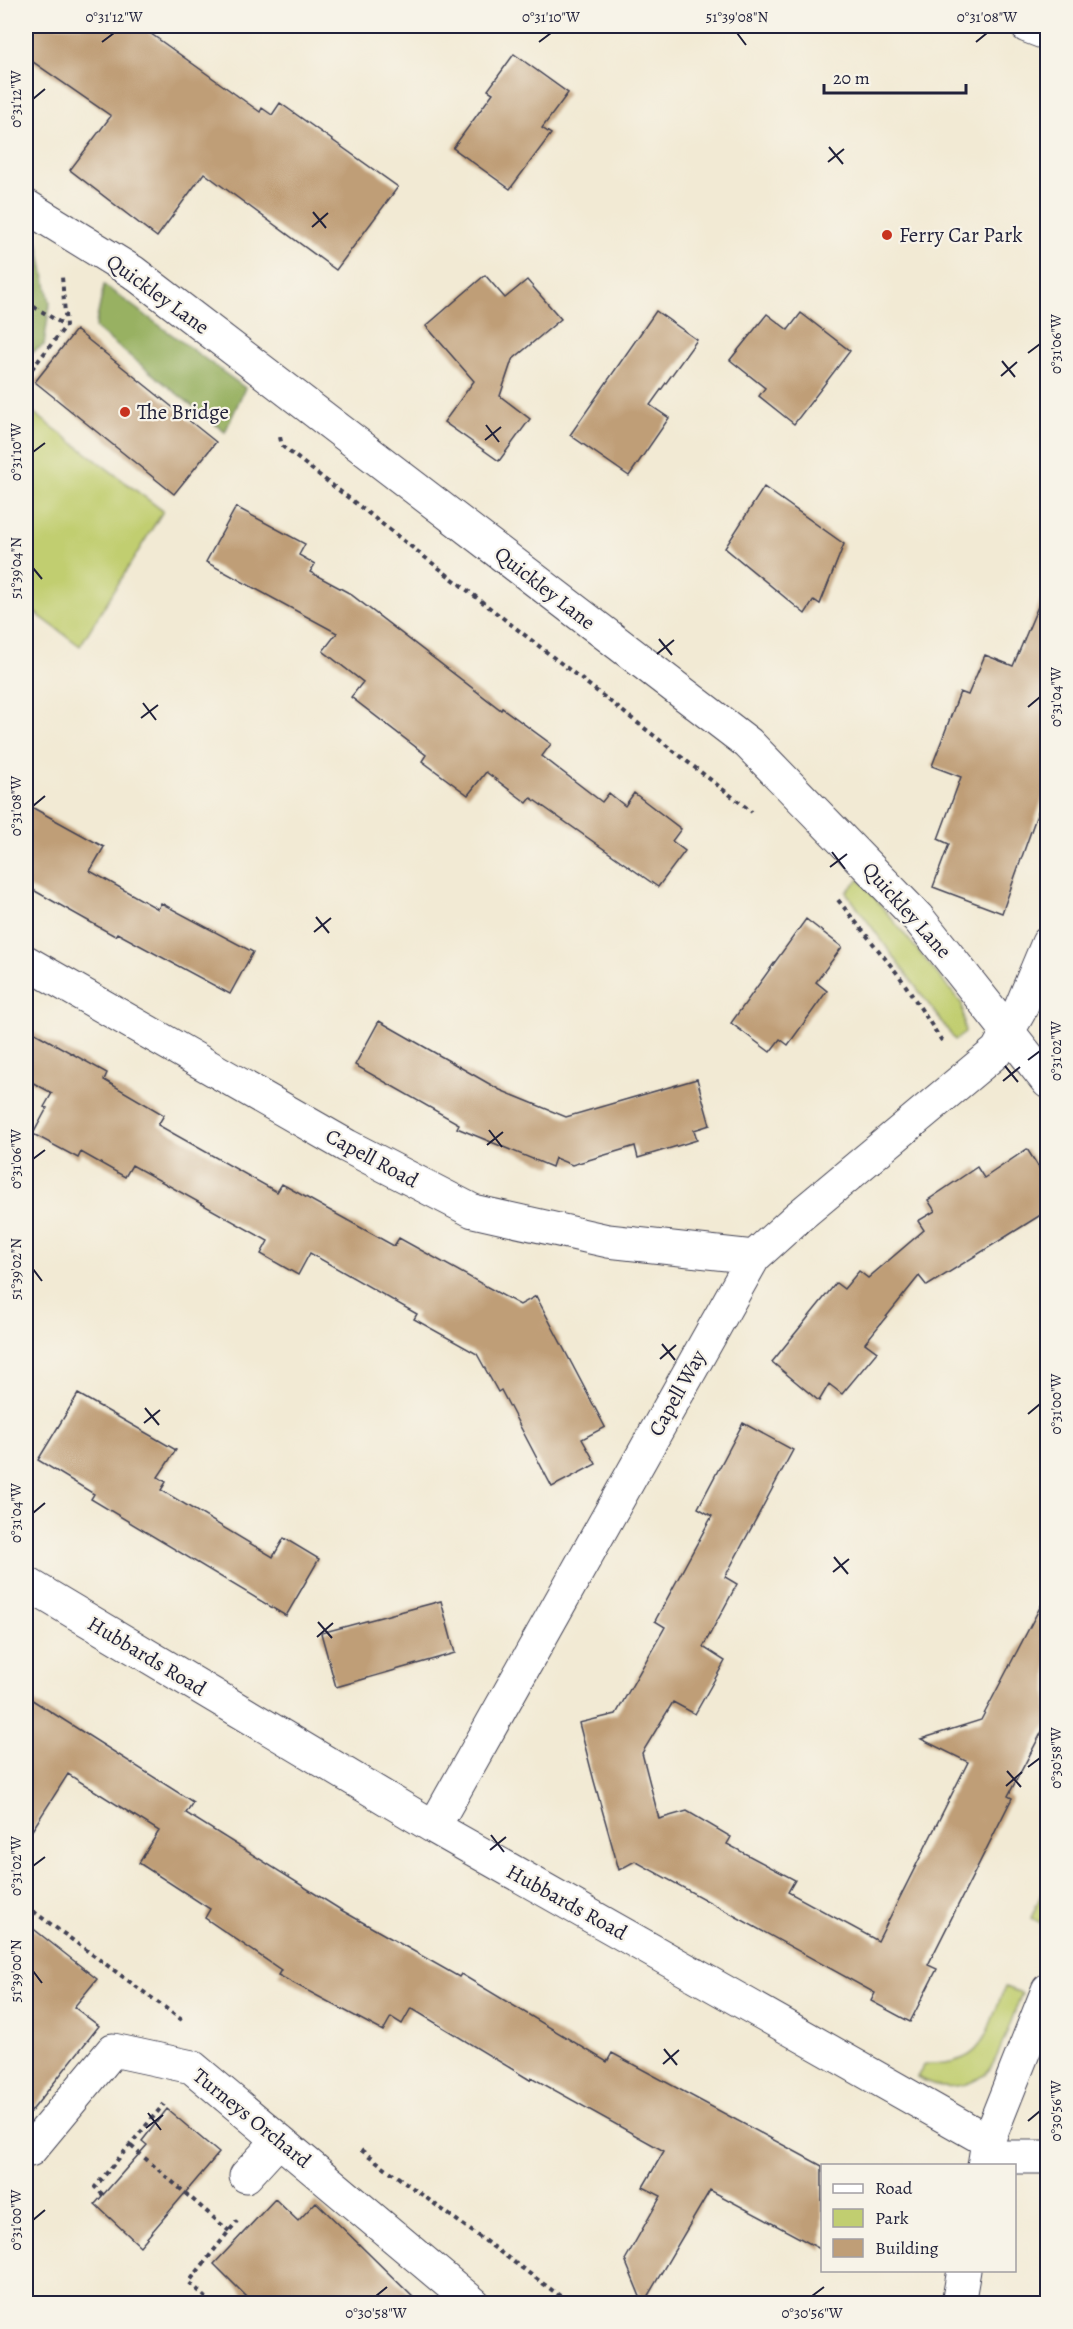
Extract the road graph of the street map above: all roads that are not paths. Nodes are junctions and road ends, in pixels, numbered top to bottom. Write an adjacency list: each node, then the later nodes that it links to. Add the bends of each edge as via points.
1 (1027, 26): 2 (street)
2 (1047, 34)
3 (26, 206): 6 (street, Quickley Lane, via 133,272 748,743 918,918)
4 (1047, 943): 6 (street, Capell Way)
5 (26, 962): 8 (street, Capell Road, via 347,1146 473,1211 608,1241)
6 (1009, 1032): 7 (street, Quickley Lane); 8 (street, Capell Way, via 997,1051)
7 (1047, 1082)
8 (754, 1257): 10 (street, Capell Way)
9 (26, 1583): 10 (street, Hubbards Road)
10 (434, 1827): 14 (street, Hubbards Road)
11 (1047, 1990): 14 (street)
12 (279, 2140): 13 (street, Turneys Orchard, via 192,2067 113,2050); 16 (street); 18 (street, Turneys Orchard)
13 (30, 2150)
14 (986, 2154): 15 (street)
15 (1047, 2157)
16 (246, 2176)
17 (964, 2272): 19 (street)
18 (474, 2304)
19 (958, 2304)

